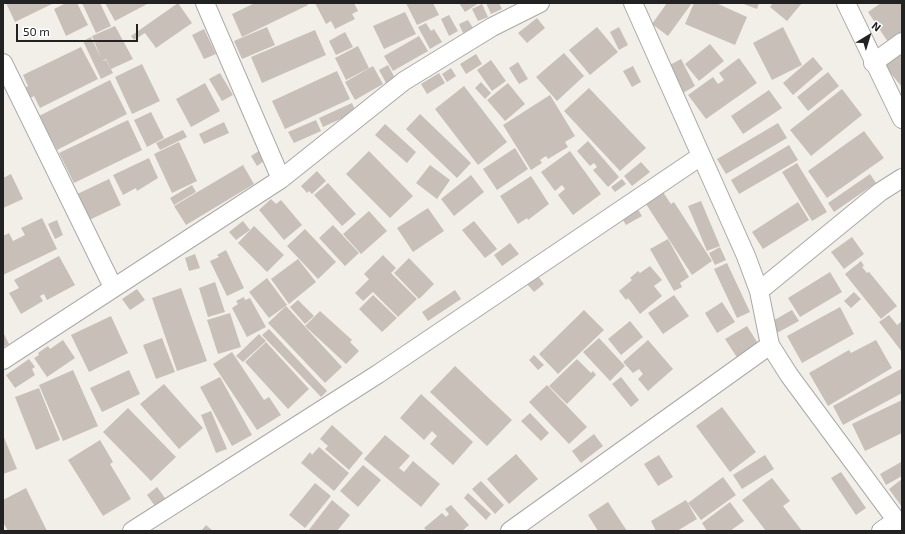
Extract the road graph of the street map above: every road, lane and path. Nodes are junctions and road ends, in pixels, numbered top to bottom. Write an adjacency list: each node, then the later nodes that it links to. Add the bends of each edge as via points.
1 (205, 3): 11 (street)
2 (540, 3): 11 (street, via 492,27 404,81)
3 (633, 3): 9 (street)
4 (846, 3): 7 (street)
5 (902, 42): 7 (street)
6 (3, 63): 12 (street)
7 (873, 63): 8 (street)
8 (902, 119)
9 (701, 156): 13 (street); 17 (street, via 378,374)
10 (902, 178): 13 (street, via 880,192)
11 (281, 179): 12 (street)
12 (113, 287): 15 (street)
13 (759, 291): 14 (street)
14 (770, 345): 16 (street); 18 (street)
15 (3, 360)
16 (899, 524): 19 (street)
17 (132, 531)
18 (510, 531)
19 (881, 531)

